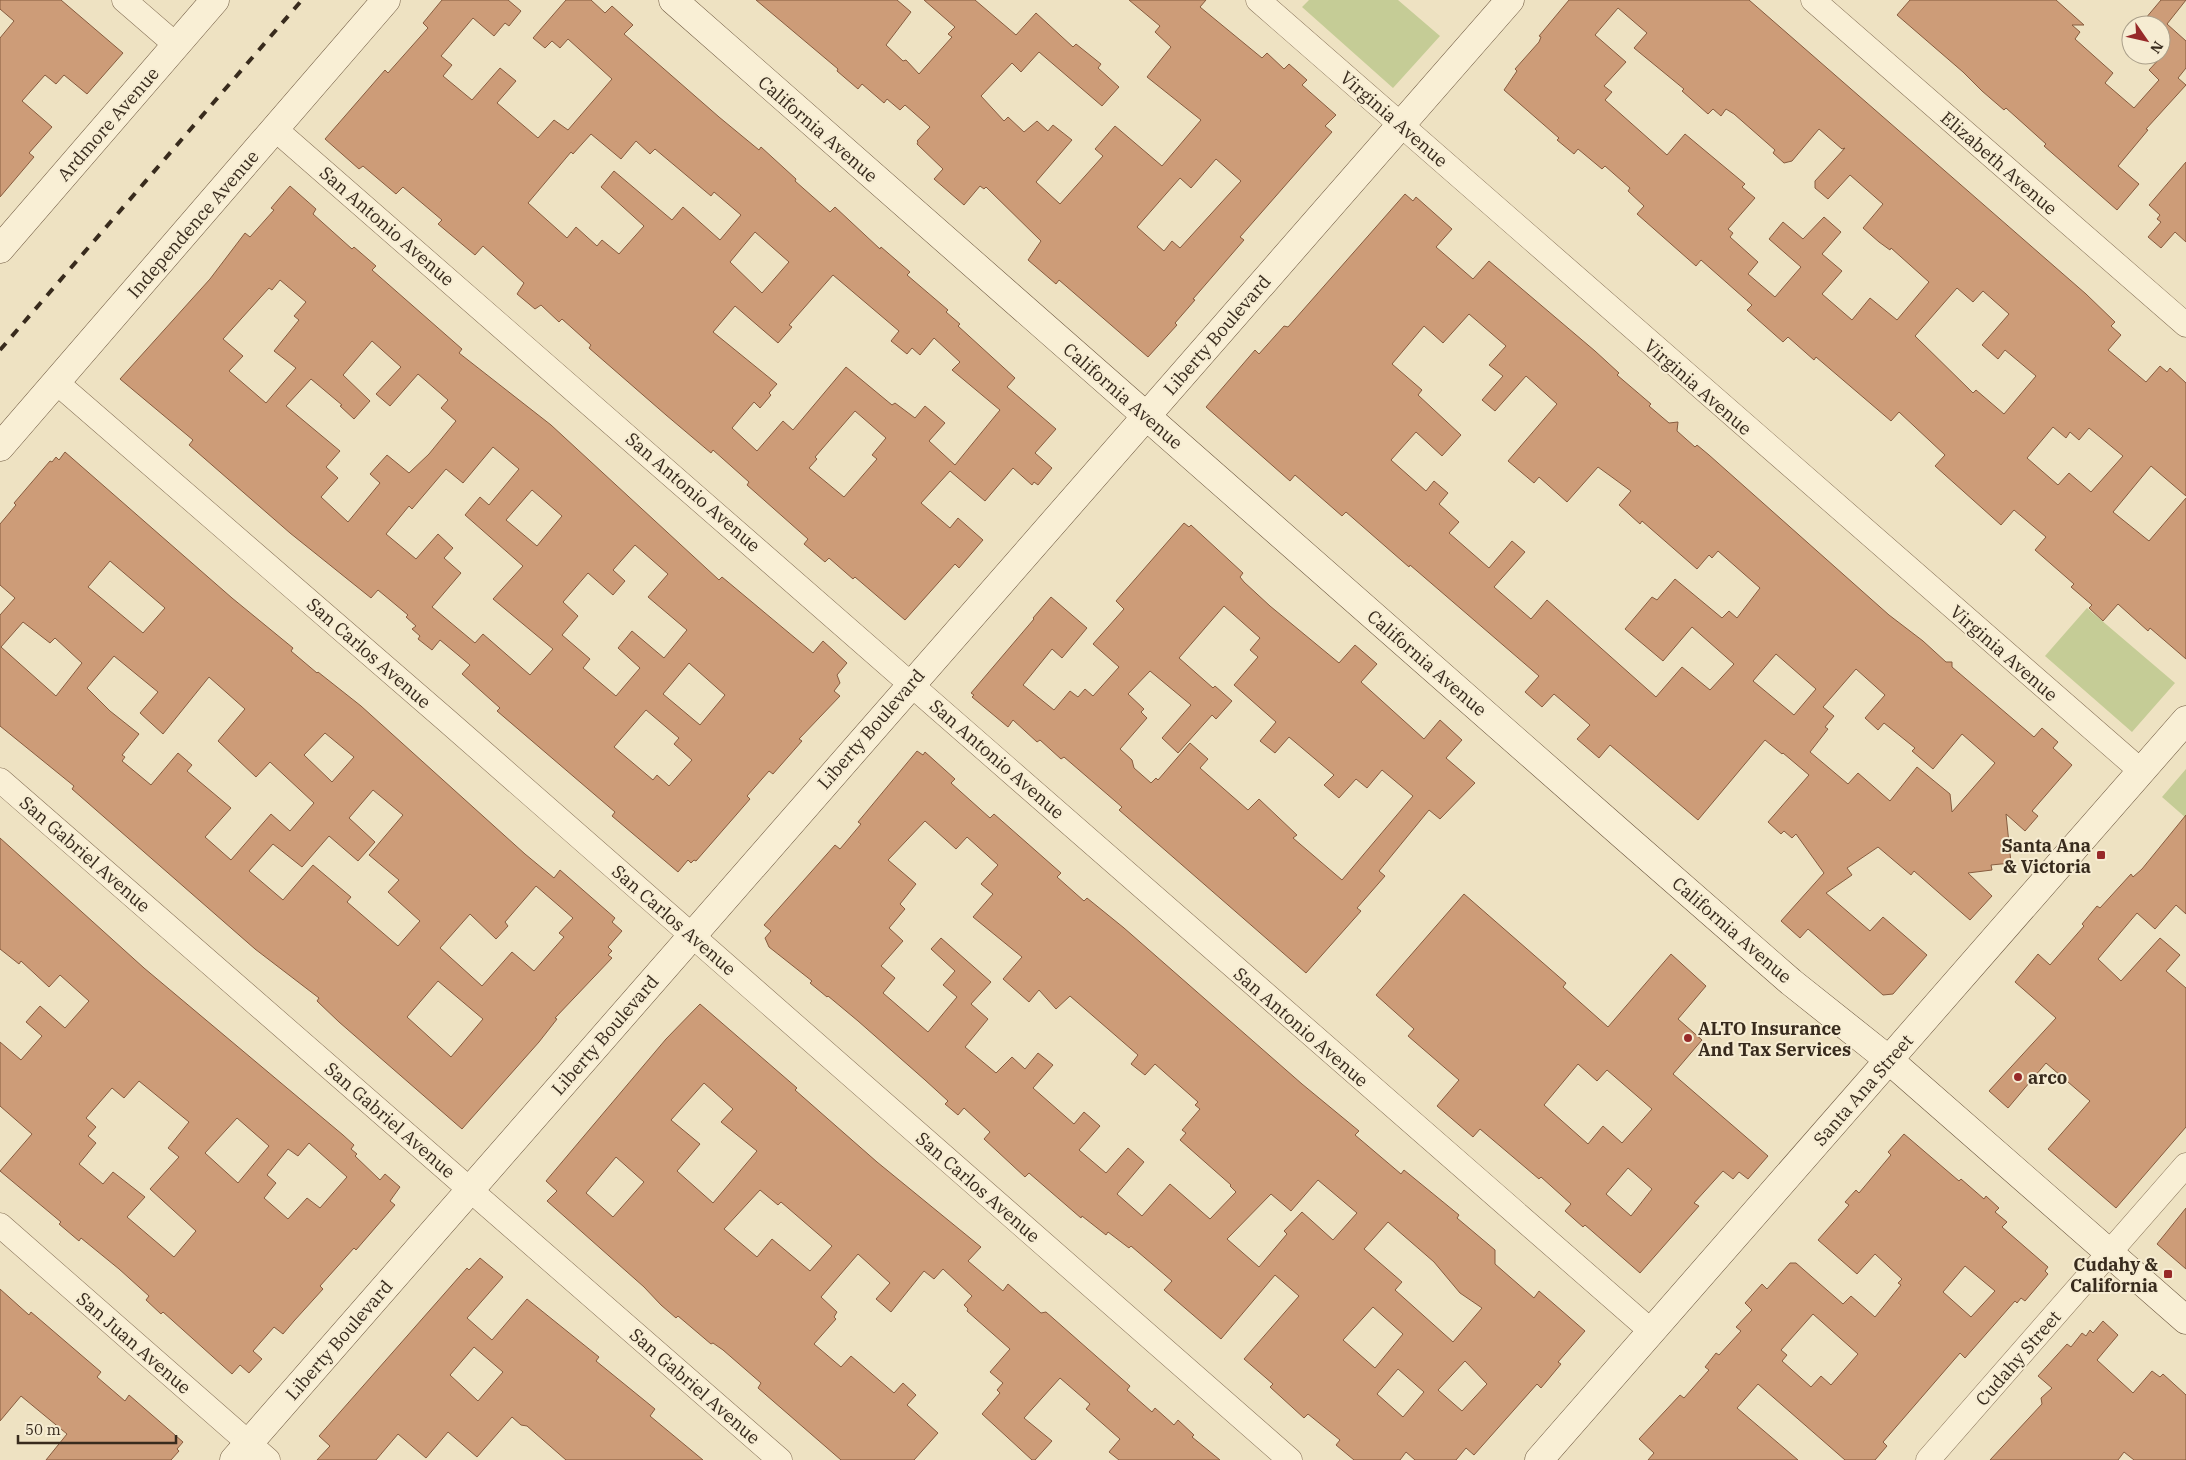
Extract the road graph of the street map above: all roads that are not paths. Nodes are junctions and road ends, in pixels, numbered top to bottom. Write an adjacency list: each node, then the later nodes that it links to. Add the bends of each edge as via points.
1 (124, 0): 8 (street)
2 (215, 0): 8 (street, Ardmore Avenue)
3 (386, 0): 10 (street, Independence Avenue)
4 (673, 0): 14 (street, California Avenue)
5 (1258, 0): 9 (street, Virginia Avenue)
6 (1510, 0): 9 (street, Liberty Boulevard)
7 (1813, 0): 12 (street, Elizabeth Avenue)
8 (176, 45): 11 (street, Ardmore Avenue)
9 (1401, 125): 14 (street, Liberty Boulevard); 18 (street, Virginia Avenue)
10 (275, 129): 13 (street, Independence Avenue); 16 (street, San Antonio Avenue)
11 (0, 249)
12 (2186, 325)
13 (56, 382): 15 (street, Independence Avenue); 20 (street, San Carlos Avenue)
14 (1147, 414): 16 (street, Liberty Boulevard); 21 (street, California Avenue, via 1195,460 1618,831 1792,982)
15 (0, 447)
16 (911, 683): 20 (street, Liberty Boulevard); 27 (street, San Antonio Avenue)
17 (2186, 720): 18 (street, Santa Ana Street)
18 (2141, 771): 21 (street, Santa Ana Street)
19 (0, 780): 23 (street, San Gabriel Avenue)
20 (691, 936): 23 (street, Liberty Boulevard); 30 (street, San Carlos Avenue)
21 (1888, 1060): 25 (street, California Avenue); 27 (street, Santa Ana Street)
22 (2186, 1165): 25 (street, Cudahy Street)
23 (470, 1190): 28 (street, Liberty Boulevard); 29 (street, San Gabriel Avenue)
24 (0, 1225): 28 (street, San Juan Avenue)
25 (2110, 1253): 26 (street, California Avenue); 32 (street, Cudahy Street)
26 (2186, 1320)
27 (1651, 1331): 31 (street, Santa Ana Street)
28 (250, 1454)
29 (780, 1460)
30 (1290, 1460)
31 (1539, 1460)
32 (1928, 1460)

